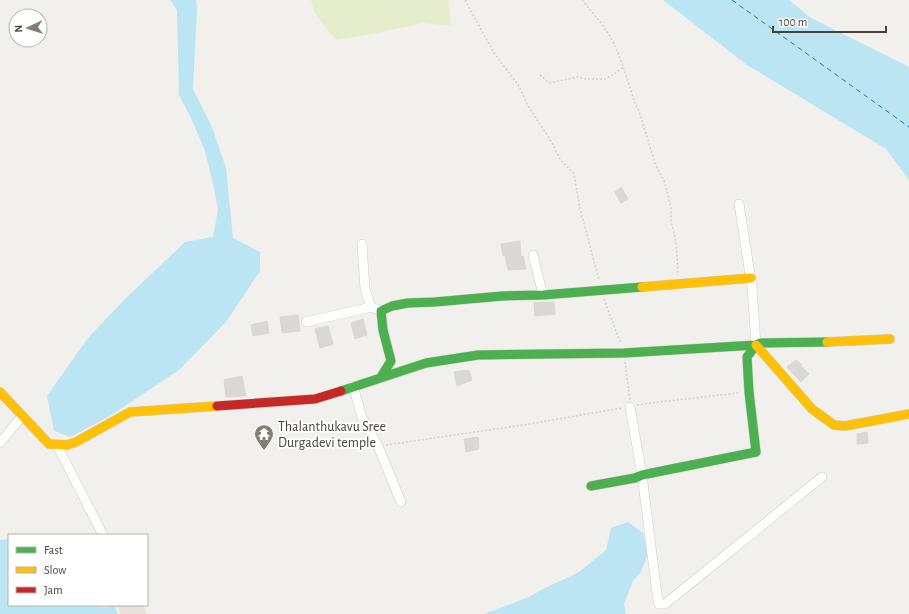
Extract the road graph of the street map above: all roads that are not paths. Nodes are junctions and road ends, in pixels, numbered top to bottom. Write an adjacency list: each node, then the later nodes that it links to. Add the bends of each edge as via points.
1 (739, 204): 4 (street)
2 (362, 244): 6 (street, via 365,289)
3 (533, 255): 5 (street)
4 (751, 278): 5 (street); 10 (street)
5 (543, 295): 7 (street, via 408,303)
6 (371, 307): 7 (street); 8 (street)
7 (381, 311): 11 (street, via 391,362)
8 (306, 322)
9 (890, 338): 10 (street)
10 (756, 345): 11 (street, via 624,353 478,355 426,363); 15 (street, via 812,409 834,425 845,426); 19 (street, via 747,357 756,452)
11 (381, 377): 12 (street)
12 (353, 386): 18 (street, via 315,399 130,412 76,442); 22 (street, via 362,417 378,446)
13 (0, 392): 16 (street)
14 (630, 407): 19 (street)
15 (909, 414)
16 (22, 416): 17 (street); 18 (street, via 49,444)
17 (0, 443)
18 (57, 445): 23 (street)
19 (642, 475): 20 (street, via 659,604 665,604); 21 (street)
20 (822, 477)
21 (591, 486)
22 (401, 502)
23 (102, 534)

